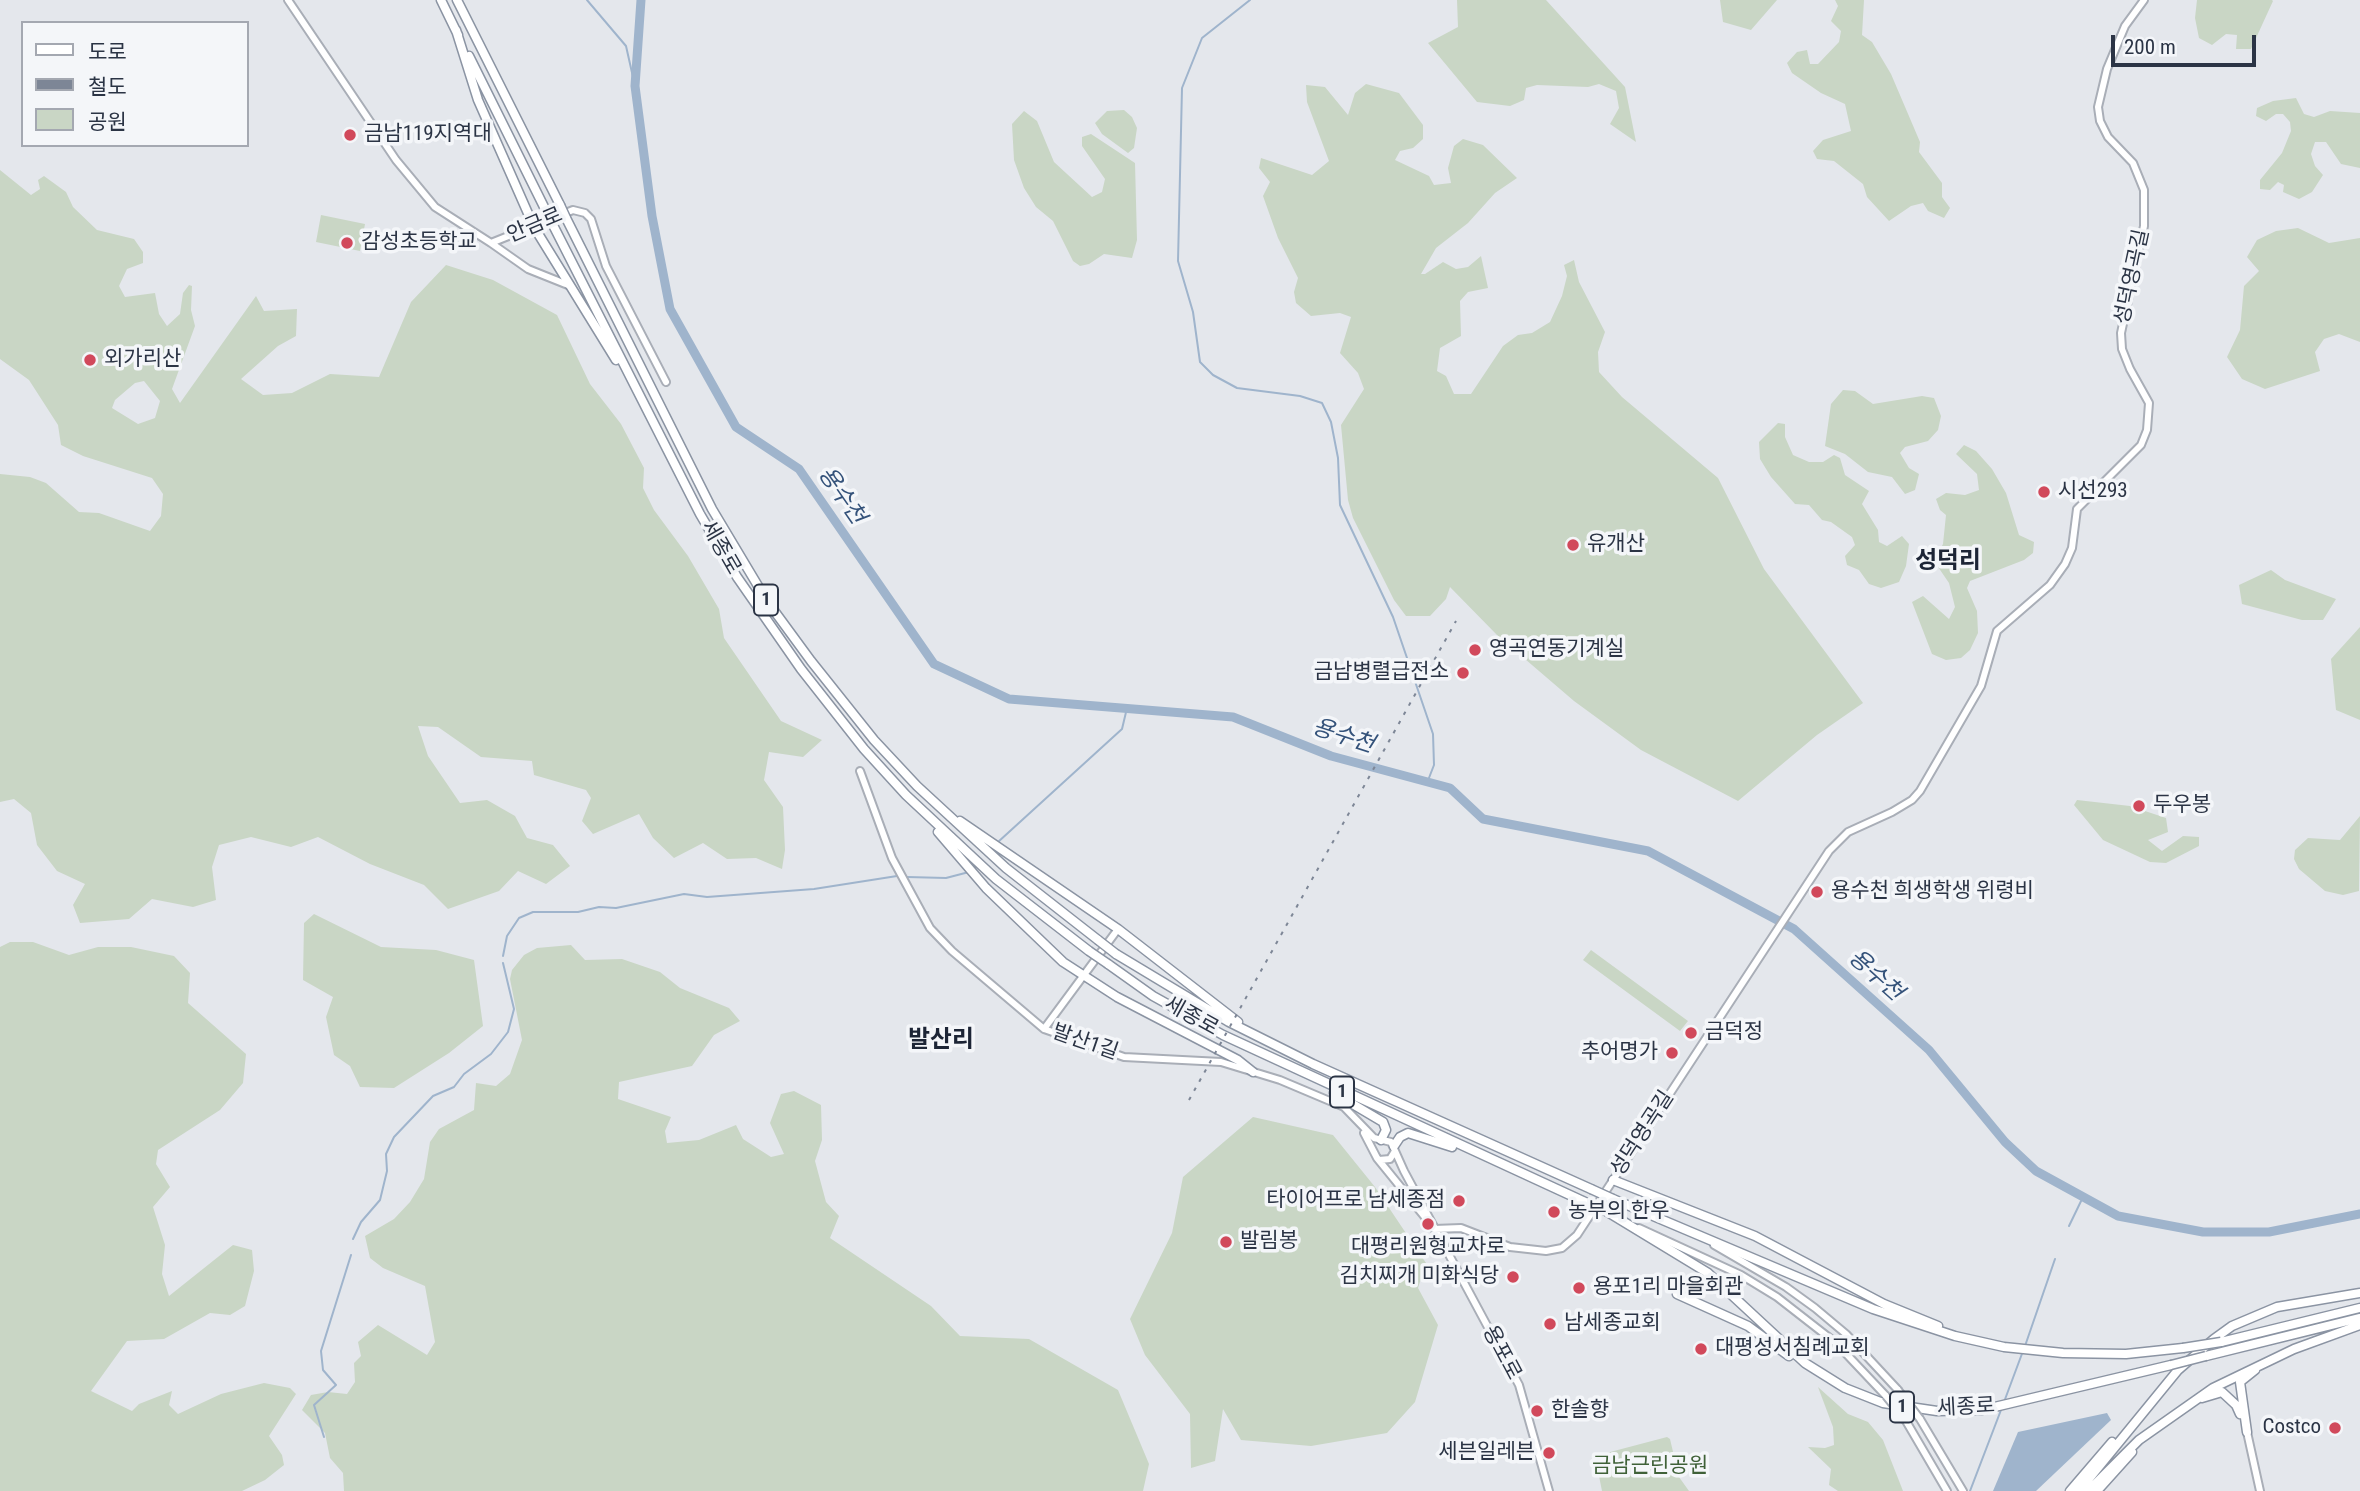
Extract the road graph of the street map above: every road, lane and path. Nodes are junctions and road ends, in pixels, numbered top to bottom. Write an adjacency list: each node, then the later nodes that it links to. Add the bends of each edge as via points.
1 (288, 0): 7 (street, 안금로, via 416,188 435,207)
2 (441, 0): 5 (highway, 세종로 / 1)
3 (457, 0): 12 (highway, 세종로 / 1, bridge, via 712,509 747,569 839,697 917,786)
4 (2144, 0): 26 (street, 성덕영곡길, via 2125,26 2098,107 2108,136 2133,163 2144,190 2144,226 2121,333 2126,359 2149,403 2141,445 2077,509 2072,548 2050,585 1997,631 1981,686 1920,791 1912,800 1839,839)
5 (456, 30): 6 (highway, via 478,100); 10 (highway, 세종로 / 1, bridge)
6 (534, 227): 7 (street, 안금로); 8 (highway); 9 (street, 안금로, via 573,210 586,213 609,272)
7 (491, 243): 8 (street, via 528,269)
8 (568, 285): 10 (highway)
9 (666, 382)
10 (646, 407): 13 (highway, 세종로 / 1, via 705,523 760,612 834,712)
11 (860, 771): 16 (street, 발산1길, via 899,873 922,914 942,941)
12 (977, 838): 14 (highway); 17 (highway, 세종로 / 1, bridge, via 1006,869 1116,954)
13 (963, 855): 15 (highway, via 986,888); 19 (highway, 세종로 / 1, bridge, via 1153,996)
14 (1118, 929): 15 (street); 17 (highway)
15 (1084, 978): 16 (street); 18 (highway)
16 (1044, 1029): 18 (street, 발산1길, via 1124,1057 1221,1062)
17 (1254, 1034): 27 (highway, 세종로 / 1, bridge)
18 (1253, 1072): 20 (street, 발산1길, via 1328,1098)
19 (1306, 1075): 21 (highway, via 1383,1122 1386,1129); 25 (highway, 세종로 / 1)
20 (1354, 1116): 21 (street); 22 (street)
21 (1380, 1140): 22 (street); 23 (street, via 1387,1140)
22 (1374, 1147): 24 (street)
23 (1394, 1149): 24 (street, via 1390,1159); 25 (highway, via 1403,1134 1415,1134); 29 (street)
24 (1379, 1160): 29 (street)
25 (1509, 1168): 28 (highway, 세종로 / 1, bridge)
26 (1613, 1180): 29 (street, 성덕영곡길, via 1564,1247 1526,1249 1461,1228); 35 (highway, via 1755,1236 1909,1315)
27 (1646, 1212): 35 (highway, 세종로 / 1, via 1873,1309); 42 (street, bridge, via 1786,1287 1846,1334 1920,1419)
28 (1618, 1219): 37 (highway, 세종로 / 1, via 1707,1273); 44 (street, bridge, via 1693,1251 1777,1297 1836,1343 1906,1421)
29 (1433, 1226): 43 (street, 용포로, via 1519,1384)
30 (2360, 1293): 38 (highway, via 2277,1307 2232,1326 2195,1354)
31 (1676, 1294): 37 (highway, via 1748,1325)
32 (2360, 1308): 35 (highway, 세종로 / 1, bridge, via 2183,1348 2095,1355)
33 (2360, 1318): 37 (highway, 세종로 / 1, bridge, via 1982,1410 1937,1411 1883,1404)
34 (2360, 1325): 36 (highway)
35 (1987, 1343)
36 (2274, 1357): 39 (highway); 41 (highway, via 2240,1382)
37 (1827, 1379)
38 (2148, 1404): 45 (highway); 46 (highway)
39 (2186, 1404): 40 (highway); 41 (highway, via 2222,1392 2236,1405)
40 (2161, 1422): 47 (highway); 48 (highway)
41 (2246, 1433): 49 (street)
42 (1963, 1490)
43 (1549, 1491)
44 (1947, 1491)
45 (2070, 1491)
46 (2079, 1491)
47 (2088, 1491)
48 (2096, 1491)
49 (2260, 1491)

